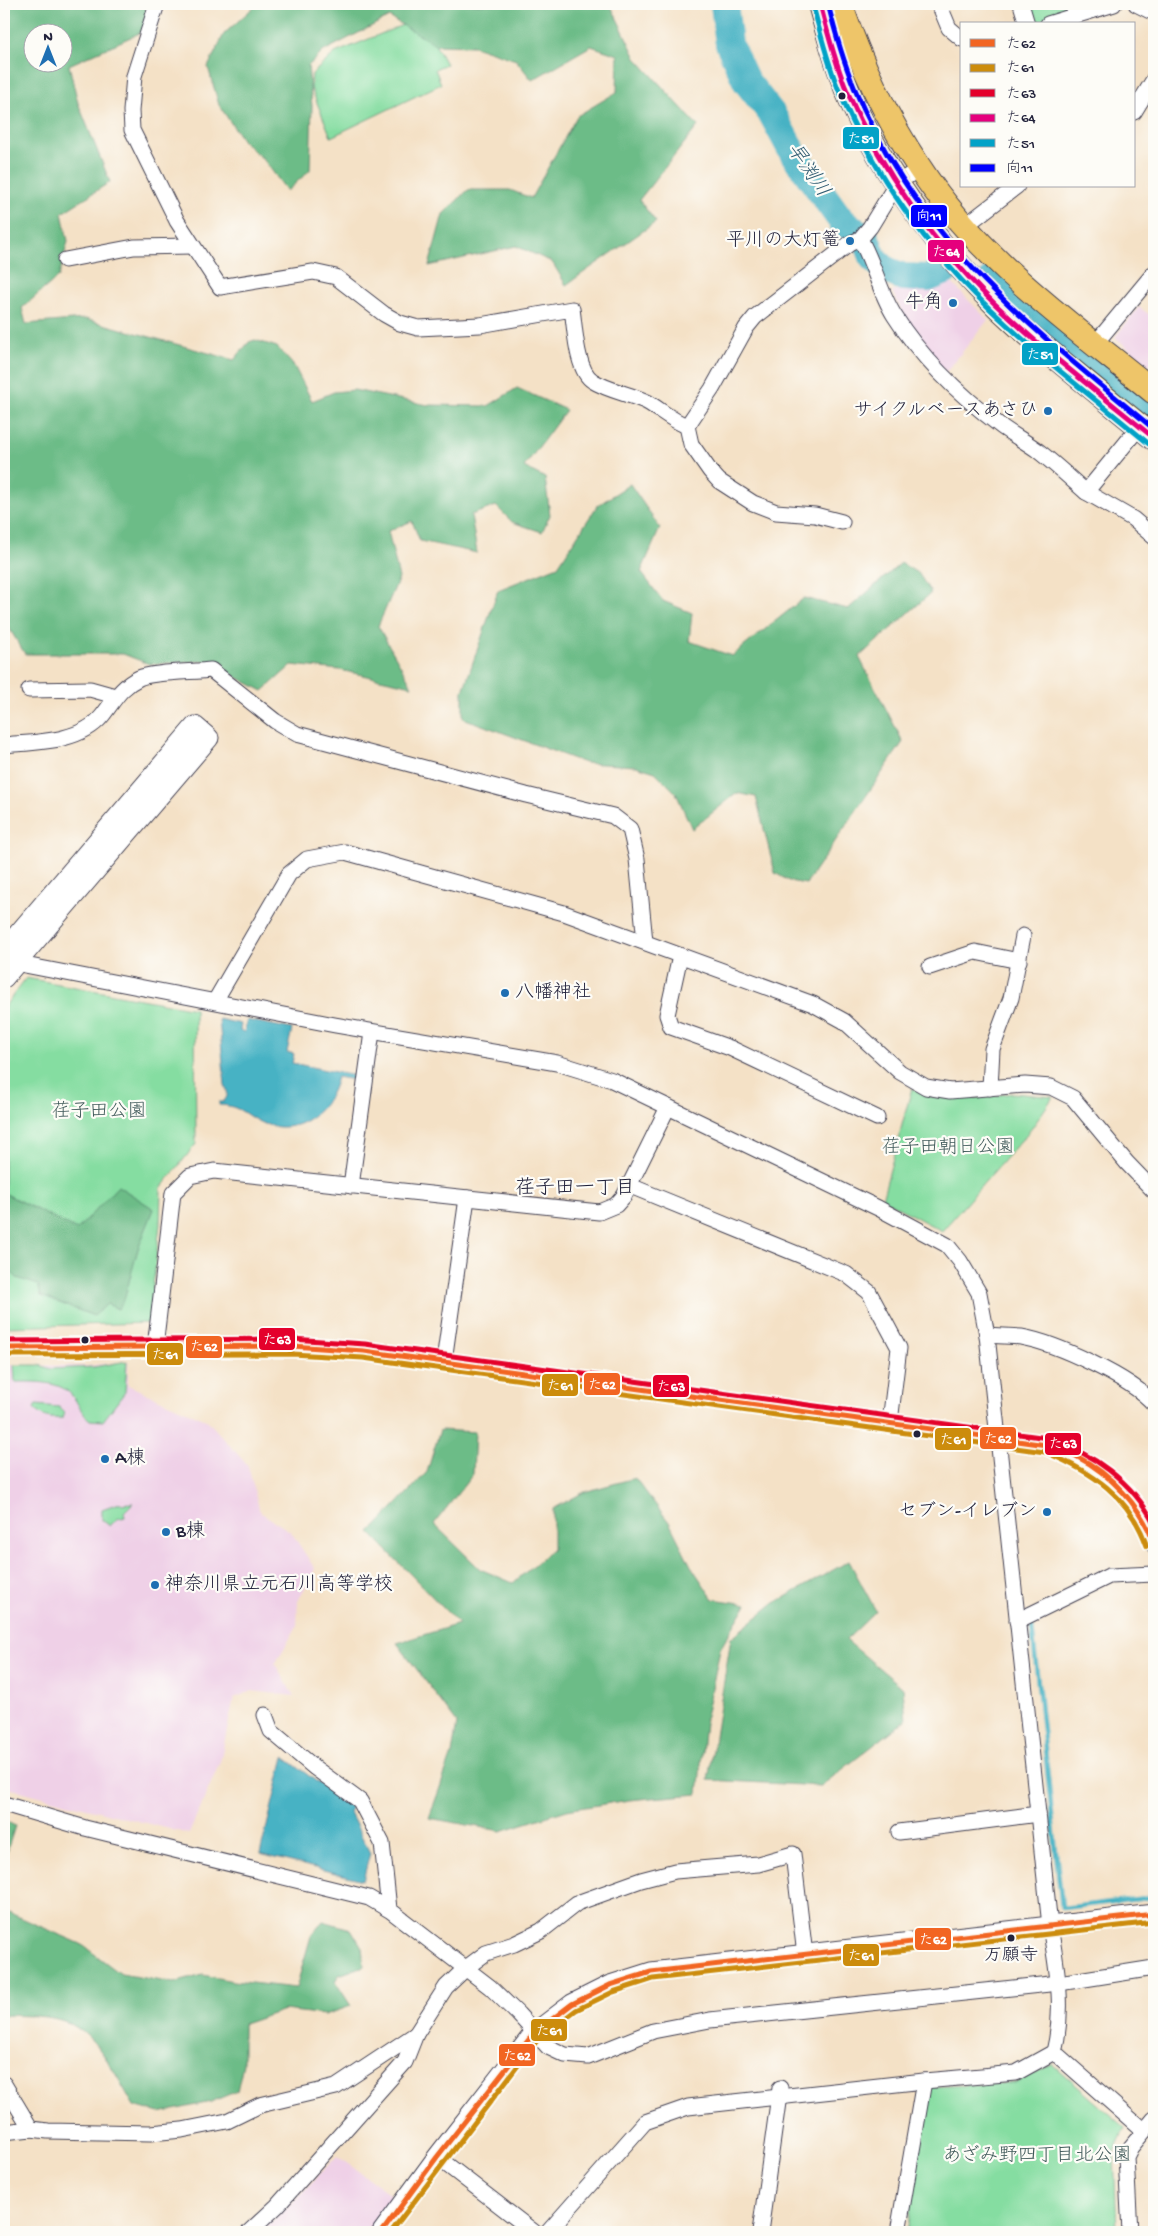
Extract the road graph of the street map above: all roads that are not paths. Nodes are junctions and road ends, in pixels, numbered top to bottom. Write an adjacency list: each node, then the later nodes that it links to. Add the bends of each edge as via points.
1 (157, 4): 19 (street, via 134,76 132,130 177,221)
2 (820, 4): 15 (main road, via 847,90)
3 (840, 4): 14 (main road, via 868,78)
4 (940, 4): 11 (street, via 949,28)
5 (1021, 4): 9 (street)
6 (1114, 4): 10 (street)
7 (1136, 4): 8 (street)
8 (1154, 13)
9 (1026, 22)
10 (1055, 22)
11 (960, 37)
12 (1154, 80): 13 (street)
13 (1136, 109)
14 (920, 169): 15 (street); 17 (main road)
15 (897, 183): 18 (street); 25 (main road, via 924,222 1019,326)
16 (1014, 188): 17 (street)
17 (965, 226): 22 (main road, via 1027,287)
18 (860, 239): 24 (street, via 755,318); 26 (street, via 893,314 916,346 1001,426 1037,450)
19 (193, 246): 20 (street, via 134,247); 24 (street, via 220,287 313,272 328,275 343,282 384,314 418,328 480,325 572,309 582,366 592,381 648,403 671,420)
20 (65, 260)
21 (1154, 273): 22 (street)
22 (1095, 344): 23 (main road)
23 (1154, 392)
24 (687, 426): 27 (street, via 691,444 710,471 719,481 753,503 776,512 815,515)
25 (1147, 432): 26 (street)
26 (1086, 492): 28 (street, via 1133,519)
27 (842, 522)
28 (1154, 537)
29 (29, 690): 30 (street, via 90,689)
30 (115, 696): 31 (street, via 101,718 87,728 62,738); 33 (street, via 140,677 211,670 275,721 297,734 613,816 630,829 638,859)
31 (4, 745)
32 (1023, 936): 36 (street)
33 (645, 942): 34 (street); 39 (street, via 564,913 345,852 330,854 307,858 289,874)
34 (680, 956): 41 (street, via 813,1004 844,1022 900,1072 926,1087 950,1091); 43 (street, via 667,1015 671,1027 730,1048)
35 (8, 958): 35 (street, via 195,726 209,738); 38 (street); 39 (street)
36 (1019, 961): 37 (street, via 975,952); 41 (street, via 1011,998 992,1049)
37 (930, 967)
38 (4, 978)
39 (215, 1001): 40 (street)
40 (372, 1032): 42 (street, via 557,1063 612,1080); 44 (street)
41 (990, 1088): 46 (street, via 1051,1087 1073,1098)
42 (668, 1107): 45 (street); 48 (street, via 878,1208 947,1245 979,1293)
43 (877, 1118)
44 (351, 1186): 47 (street); 49 (street, via 214,1171 190,1176 173,1193)
45 (628, 1186): 47 (street, via 616,1205 599,1212); 53 (street, via 846,1274 869,1292 899,1348)
46 (1154, 1191)
47 (467, 1198): 51 (street)
48 (987, 1335): 52 (street, via 1022,1338 1068,1352 1118,1377); 54 (street)
49 (155, 1347): 50 (street); 51 (street, via 292,1346)
50 (4, 1348)
51 (444, 1361): 53 (street)
52 (1154, 1404)
53 (890, 1422): 54 (street)
54 (997, 1437): 55 (street, via 1046,1445 1081,1459 1135,1507 1151,1531); 57 (street)
55 (1154, 1543)
56 (1154, 1574): 57 (street, via 1108,1576)
57 (1017, 1621): 60 (street)
58 (265, 1715): 62 (street, via 271,1731 360,1801 382,1842)
59 (4, 1804): 62 (street, via 85,1828 369,1898)
60 (1038, 1814): 61 (street); 64 (street)
61 (898, 1832)
62 (389, 1909): 66 (street)
63 (1154, 1914): 64 (street)
64 (1050, 1926): 65 (street); 68 (street)
65 (805, 1955): 66 (street, via 793,1854 758,1864 675,1871 641,1880 577,1903 541,1931 486,1953); 69 (street, via 651,1972 610,1985 572,2004)
66 (466, 1968): 69 (street); 70 (street, via 446,1987)
67 (1154, 1968): 68 (street)
68 (1059, 1983): 69 (street, via 772,2018 710,2020 653,2031 588,2057 565,2056 548,2047); 71 (street, via 1060,2026)
69 (534, 2033): 79 (street)
70 (416, 2034): 76 (street, via 336,2087 260,2105 227,2121 151,2133); 80 (street, via 405,2062 277,2206)
71 (1054, 2052): 72 (street, via 1016,2074); 77 (street)
72 (924, 2081): 74 (street); 85 (street)
73 (4, 2084): 76 (street)
74 (779, 2092): 83 (street, via 688,2107 645,2122); 84 (street)
75 (1154, 2119): 77 (street)
76 (31, 2129): 78 (street)
77 (1144, 2131): 86 (street, via 1126,2157)
78 (4, 2132)
79 (437, 2157): 81 (street); 82 (street)
80 (248, 2232)
81 (382, 2232)
82 (534, 2232)
83 (548, 2232)
84 (760, 2232)
85 (898, 2232)
86 (1130, 2232)

